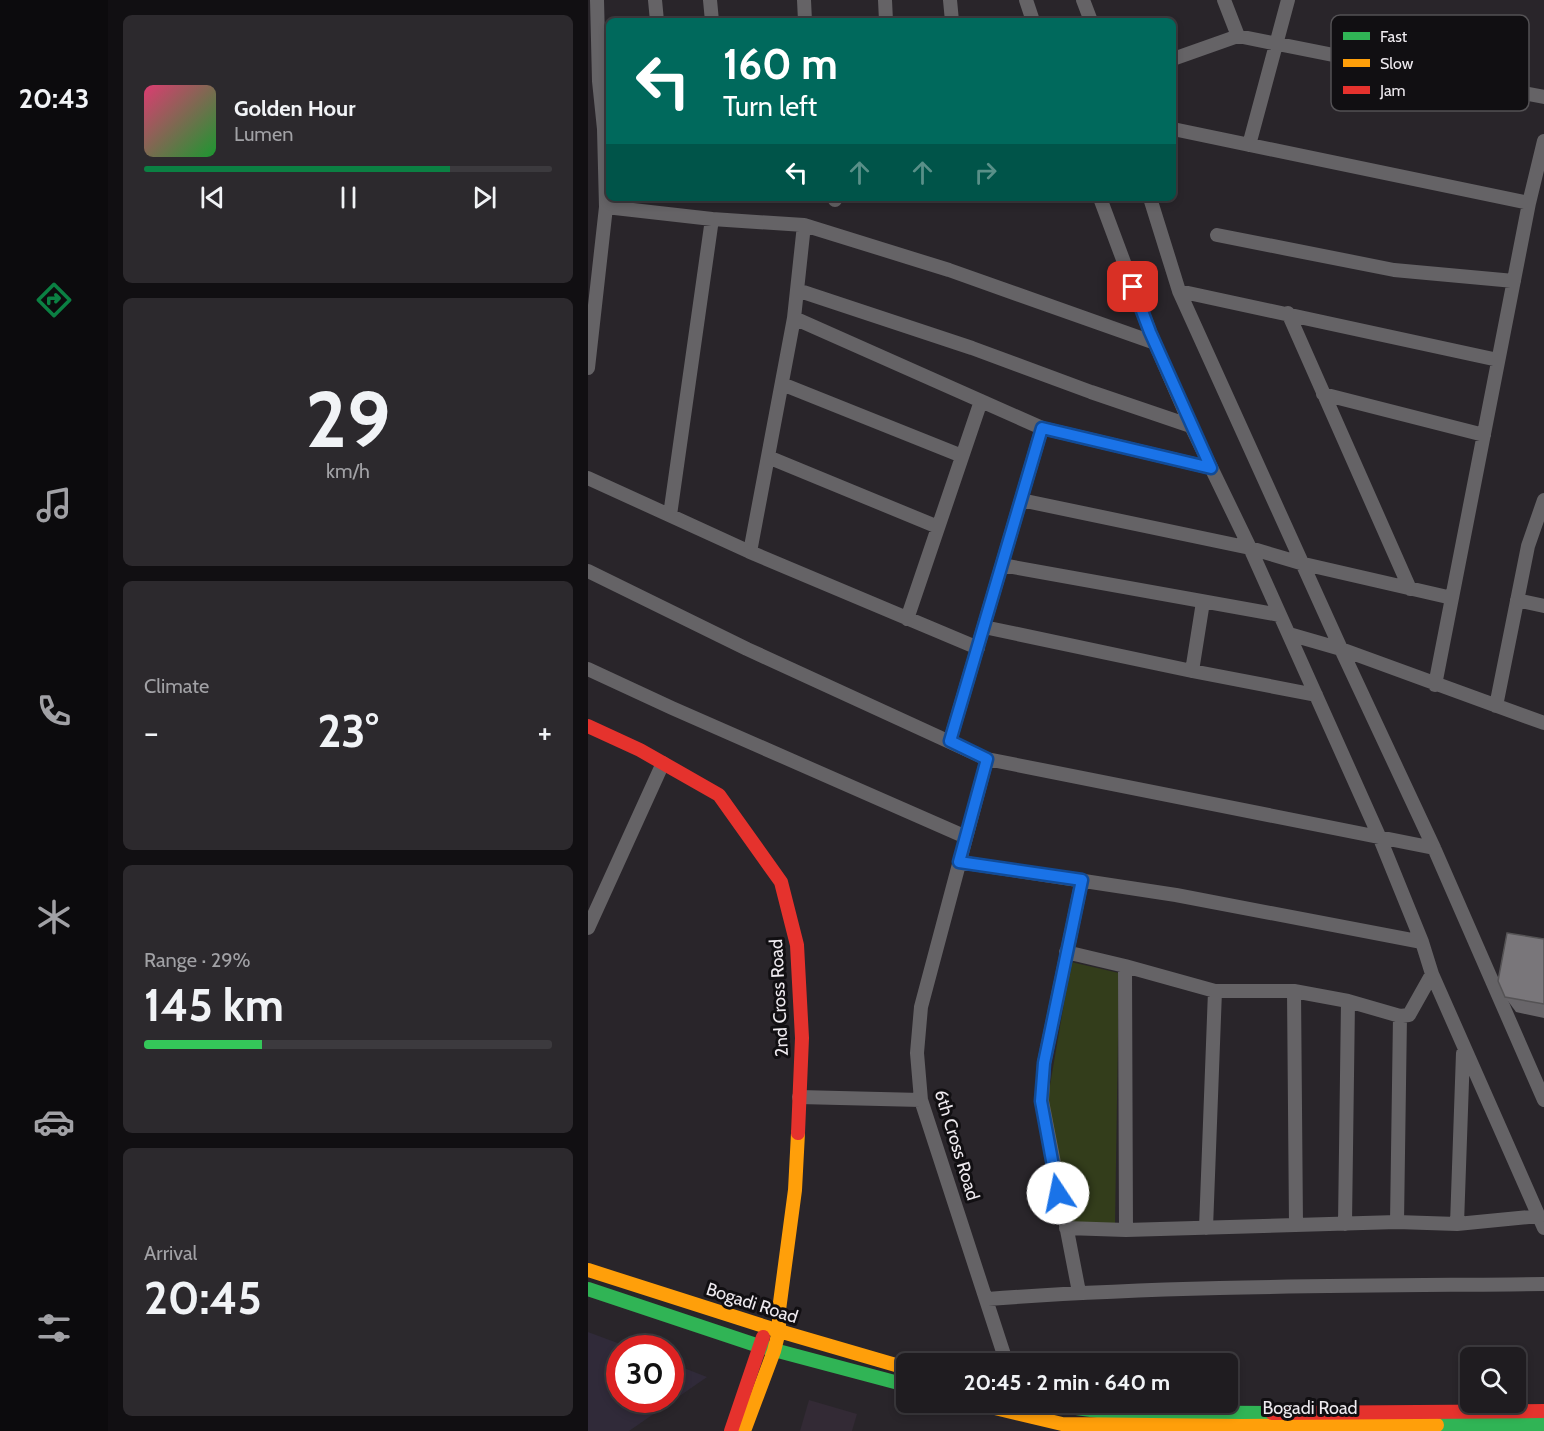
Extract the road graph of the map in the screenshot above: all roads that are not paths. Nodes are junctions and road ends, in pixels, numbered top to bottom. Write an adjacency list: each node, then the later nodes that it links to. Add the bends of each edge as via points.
1 (597, 0): 19 (street)
2 (655, 0): 11 (street)
3 (710, 0): 12 (street)
4 (804, 0): 13 (street)
5 (885, 0): 14 (street)
6 (950, 0): 15 (street)
7 (1026, 0): 16 (street)
8 (1083, 0): 17 (street)
9 (1224, 0): 18 (street)
10 (1288, 0): 20 (street)
11 (657, 18)
12 (711, 18)
13 (805, 18)
14 (886, 18)
15 (952, 18)
16 (1033, 18)
17 (1090, 18)
18 (1238, 36): 20 (street); 22 (street)
19 (604, 44): 23 (street)
20 (1278, 44): 21 (street); 28 (street)
21 (1331, 55)
22 (1176, 58)
23 (593, 81): 32 (street, via 604,129)
24 (1529, 94): 25 (street)
25 (1544, 97)
26 (1176, 130): 28 (street)
27 (1544, 141): 31 (street)
28 (1249, 145): 31 (street)
29 (1101, 201): 42 (street)
30 (1151, 201): 39 (street)
31 (1529, 203): 37 (street)
32 (606, 207): 33 (street); 36 (street)
33 (712, 219): 34 (street); 57 (street)
34 (804, 225): 38 (street); 42 (street, via 949,270)
35 (1218, 235): 37 (street, via 1394,270)
36 (592, 281): 44 (street)
37 (1514, 281): 43 (street)
38 (797, 290): 41 (street); 48 (street)
39 (1179, 291): 40 (street); 61 (street)
40 (1288, 313): 43 (street); 46 (street)
41 (794, 318): 45 (street); 47 (street)
42 (1155, 343): 48 (street)
43 (1498, 360): 50 (street)
44 (588, 368)
45 (782, 384): 51 (street); 52 (street)
46 (1323, 394): 50 (street); 64 (street)
47 (981, 401): 49 (street); 51 (street)
48 (1191, 426): 53 (street)
49 (1042, 428): 53 (street); 55 (street)
50 (1484, 435): 65 (street)
51 (962, 456): 58 (street)
52 (768, 457): 58 (street); 60 (street)
53 (1211, 468): 59 (street)
54 (588, 478): 57 (street)
55 (1021, 500): 59 (street); 62 (street)
56 (1544, 500): 66 (street, via 1528,546)
57 (670, 515): 60 (street)
58 (938, 527): 70 (street)
59 (1250, 548): 61 (street); 69 (street)
60 (750, 552): 70 (street)
61 (1304, 564): 64 (street); 74 (street)
62 (1002, 565): 67 (street); 71 (street)
63 (588, 571): 82 (street, via 747,649)
64 (1410, 589): 65 (street)
65 (1452, 598): 77 (street)
66 (1517, 600): 68 (street); 79 (street)
67 (1203, 602): 69 (street); 76 (street)
68 (1544, 606)
69 (1280, 615): 72 (street)
70 (907, 619): 73 (street)
71 (984, 627): 73 (street); 76 (street)
72 (1289, 634): 74 (street); 78 (street)
73 (978, 648): 82 (street)
74 (1341, 649): 77 (street); 87 (street)
75 (588, 669): 86 (street)
76 (1192, 671): 78 (street)
77 (1435, 685): 79 (street)
78 (1316, 695): 85 (street)
79 (1496, 706): 80 (street)
80 (1544, 723)
81 (588, 726): 84 (main road, 2nd Cross Road)
82 (950, 741): 83 (street)
83 (987, 759): 85 (street); 86 (street, 6th Cross Road)
84 (663, 763): 90 (street); 101 (main road, 2nd Cross Road, via 719,795 781,882 797,945 802,1038)
85 (1379, 836): 87 (street); 92 (street)
86 (966, 837): 88 (street, 6th Cross Road)
87 (1434, 848): 103 (street)
88 (959, 862): 89 (street); 102 (street, 6th Cross Road, via 921,1007 917,1053)
89 (1082, 880): 92 (street); 93 (street)
90 (593, 905): 91 (street)
91 (588, 928)
92 (1422, 942): 95 (street)
93 (1066, 952): 94 (street); 109 (street, via 1044,1063 1041,1101)
94 (1125, 966): 96 (street); 111 (street)
95 (1432, 974): 99 (street, via 1410,1016); 100 (street)
96 (1215, 991): 97 (street); 110 (street)
97 (1294, 991): 98 (street); 108 (street)
98 (1348, 1001): 99 (street); 106 (street)
99 (1400, 1016): 104 (street)
100 (1464, 1046): 105 (street); 107 (street)
101 (799, 1097): 102 (street); 117 (main road, 2nd Cross Road, via 795,1190)
102 (921, 1100): 116 (street, 6th Cross Road)
103 (1544, 1100)
104 (1397, 1222): 106 (street); 107 (street)
105 (1541, 1222): 107 (street)
106 (1345, 1224): 108 (street)
107 (1457, 1224)
108 (1296, 1225): 110 (street)
109 (1065, 1228): 111 (street); 115 (street)
110 (1206, 1228): 111 (street)
111 (1126, 1230)
112 (588, 1270): 117 (main road, Bogadi Road)
113 (1544, 1284): 115 (street)
114 (588, 1290): 118 (main road)
115 (1079, 1292): 116 (street)
116 (988, 1299): 120 (street, 6th Cross Road)
117 (773, 1329): 118 (main road); 119 (main road); 121 (main road, Bogadi Road)
118 (759, 1346): 119 (main road); 129 (main road)
119 (774, 1351): 122 (main road); 130 (main road)
120 (1004, 1353)
121 (896, 1365)
122 (896, 1382)
123 (1238, 1412): 124 (main road, Bogadi Road)
124 (1544, 1412)
125 (1030, 1413): 127 (main road, Bogadi Road, via 1062,1424)
126 (1544, 1424): 128 (main road, Bogadi Road)
127 (1106, 1428): 128 (main road, Bogadi Road)
128 (1433, 1428)
129 (731, 1431)
130 (744, 1431)

